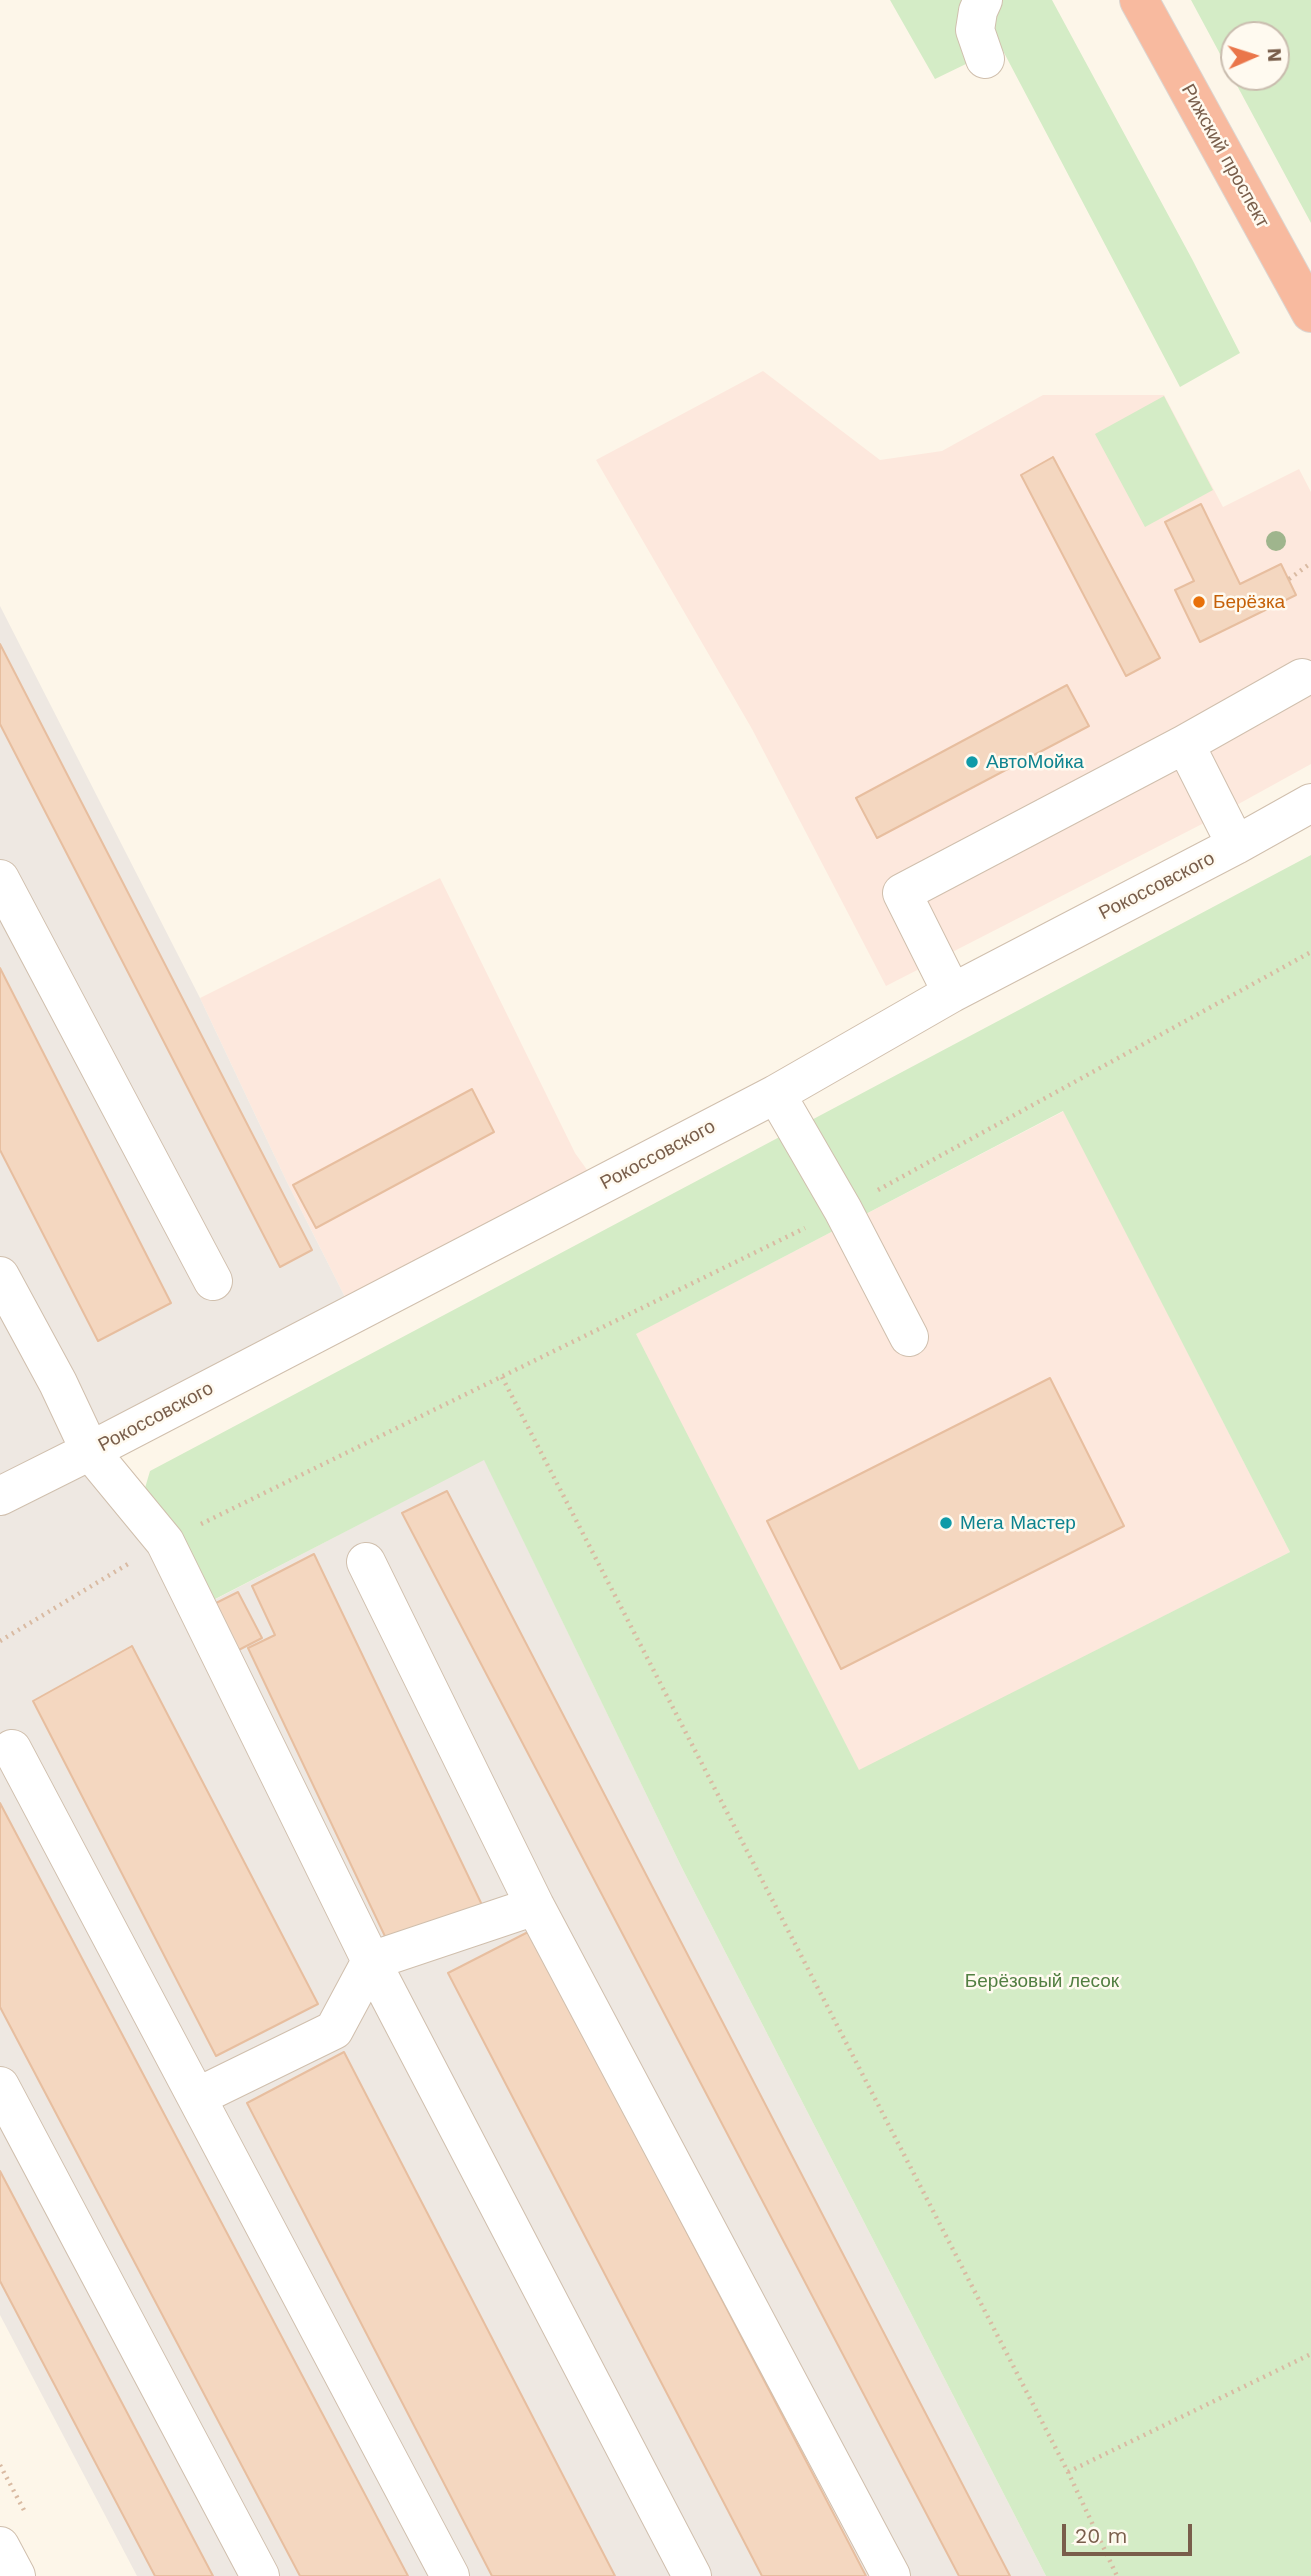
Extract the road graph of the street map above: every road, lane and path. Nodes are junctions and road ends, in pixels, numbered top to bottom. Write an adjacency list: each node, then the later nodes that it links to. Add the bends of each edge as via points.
1 (984, 0): 3 (street, via 975,30)
2 (1139, 0): 4 (highway, Рижский проспект)
3 (985, 59)
4 (1311, 313)
5 (1311, 564): 6 (path)
6 (1289, 579)
7 (1302, 678): 8 (street)
8 (1185, 744): 10 (street); 13 (street, via 902,893)
9 (1311, 803): 10 (street, Рокоссовского)
10 (1236, 845): 13 (street, Рокоссовского)
11 (0, 879): 17 (street)
12 (1311, 952): 15 (path)
13 (952, 993): 14 (street, Рокоссовского)
14 (776, 1094): 15 (street); 20 (street, Рокоссовского)
15 (843, 1210): 18 (street); 19 (path)
16 (0, 1276): 20 (street)
17 (213, 1281)
18 (909, 1337)
19 (502, 1377): 22 (path); 31 (path)
20 (90, 1451): 21 (street, Рокоссовского); 22 (street)
21 (0, 1496)
22 (164, 1542): 24 (path); 27 (street)
23 (366, 1562): 26 (street)
24 (0, 1641)
25 (12, 1749): 29 (street)
26 (535, 1906): 27 (street); 37 (street)
27 (371, 1961): 29 (street, via 334,2030); 36 (street)
28 (0, 2086): 34 (street)
29 (197, 2097): 35 (street)
30 (1311, 2354): 31 (path)
31 (1068, 2472): 38 (path)
32 (0, 2546): 33 (street)
33 (16, 2576)
34 (260, 2576)
35 (450, 2576)
36 (692, 2576)
37 (891, 2576)
38 (1117, 2576)

